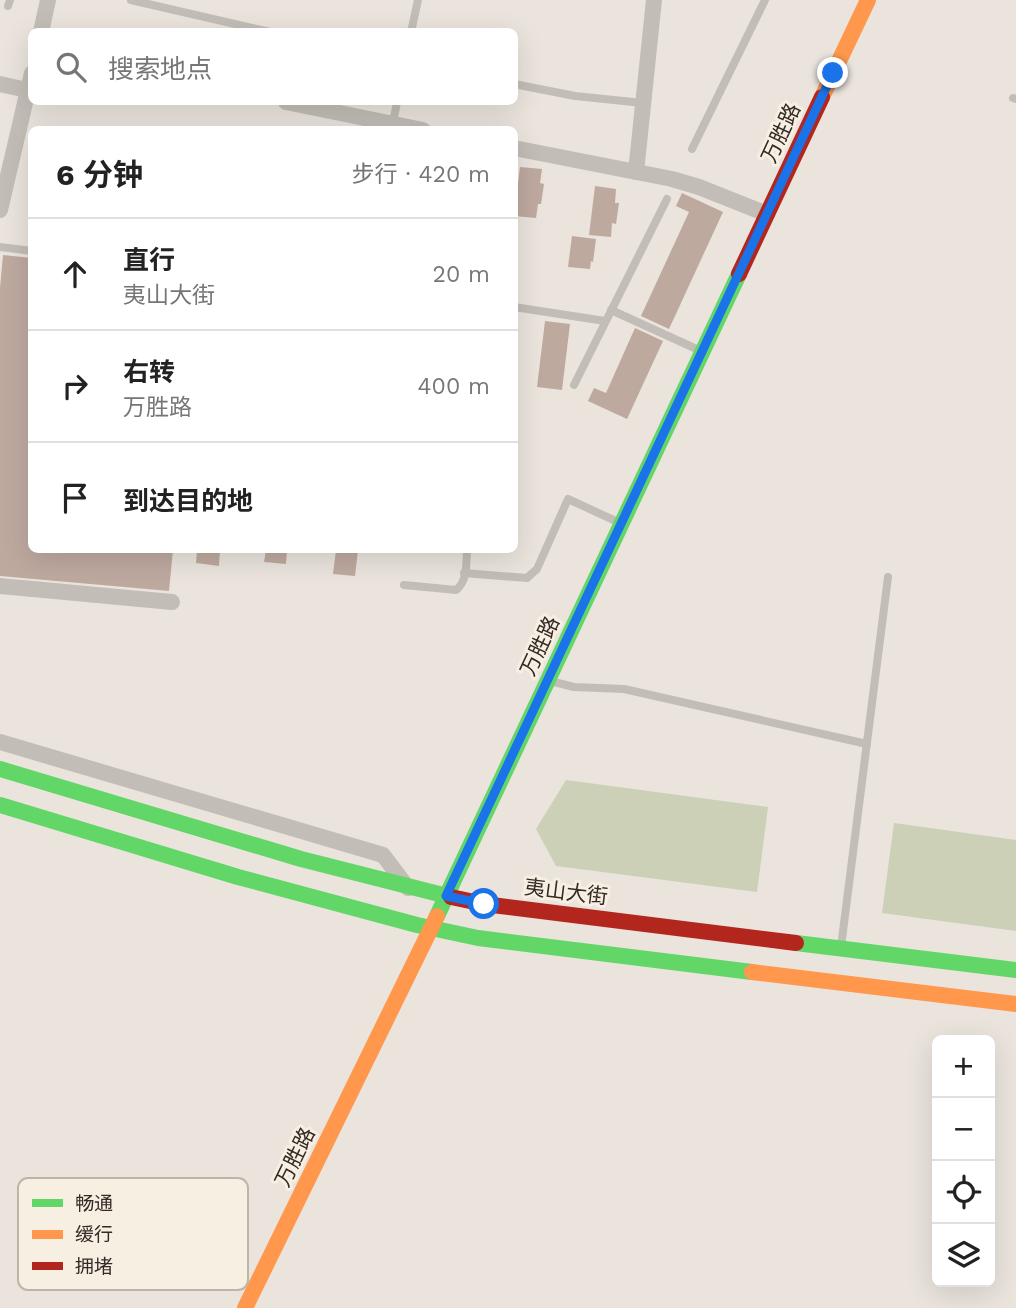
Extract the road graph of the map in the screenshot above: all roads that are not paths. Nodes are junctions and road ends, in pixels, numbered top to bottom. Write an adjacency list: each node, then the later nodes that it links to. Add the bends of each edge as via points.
1 (48, 0): 7 (street)
2 (131, 0): 8 (lane)
3 (418, 0): 9 (lane)
4 (654, 0): 14 (street)
5 (765, 0): 20 (lane)
6 (868, 0): 24 (main road, 万胜路)
7 (42, 28)
8 (253, 28)
9 (412, 28)
10 (0, 84): 13 (street)
11 (518, 85): 14 (lane)
12 (28, 87): 13 (street)
13 (27, 90): 23 (street)
14 (643, 103): 21 (street)
15 (301, 105): 17 (street)
16 (396, 105): 17 (lane)
17 (393, 123): 18 (street)
18 (406, 126)
19 (518, 149): 21 (street)
20 (692, 149)
21 (636, 172): 24 (street, via 699,187)
22 (667, 199): 28 (lane)
23 (0, 210)
24 (767, 214): 30 (main road, 万胜路)
25 (0, 247): 26 (lane)
26 (28, 250)
27 (518, 308): 29 (lane)
28 (611, 310): 29 (lane); 30 (lane)
29 (606, 321): 31 (lane)
30 (702, 351): 32 (main road, 万胜路)
31 (573, 386)
32 (621, 524): 34 (lane, via 568,499 537,569 527,578); 39 (main road, 万胜路)
33 (467, 553): 34 (lane)
34 (464, 573): 36 (lane, via 456,590)
35 (888, 577): 41 (lane)
36 (404, 585)
37 (0, 586): 38 (street)
38 (172, 602)
39 (548, 680): 41 (lane, via 575,687 624,689); 45 (main road, 万胜路)
40 (0, 742): 44 (street, via 383,855)
41 (867, 744): 47 (lane)
42 (0, 769): 44 (main road, 夷山大街)
43 (0, 806): 46 (main road)
44 (408, 888): 45 (main road, 夷山大街)
45 (446, 896): 46 (main road, 万胜路); 47 (main road, 夷山大街)
46 (430, 929): 49 (main road, via 478,939); 50 (main road, 万胜路)
47 (841, 947): 48 (main road, 夷山大街)
48 (1016, 970)
49 (1016, 1004)
50 (245, 1308)

